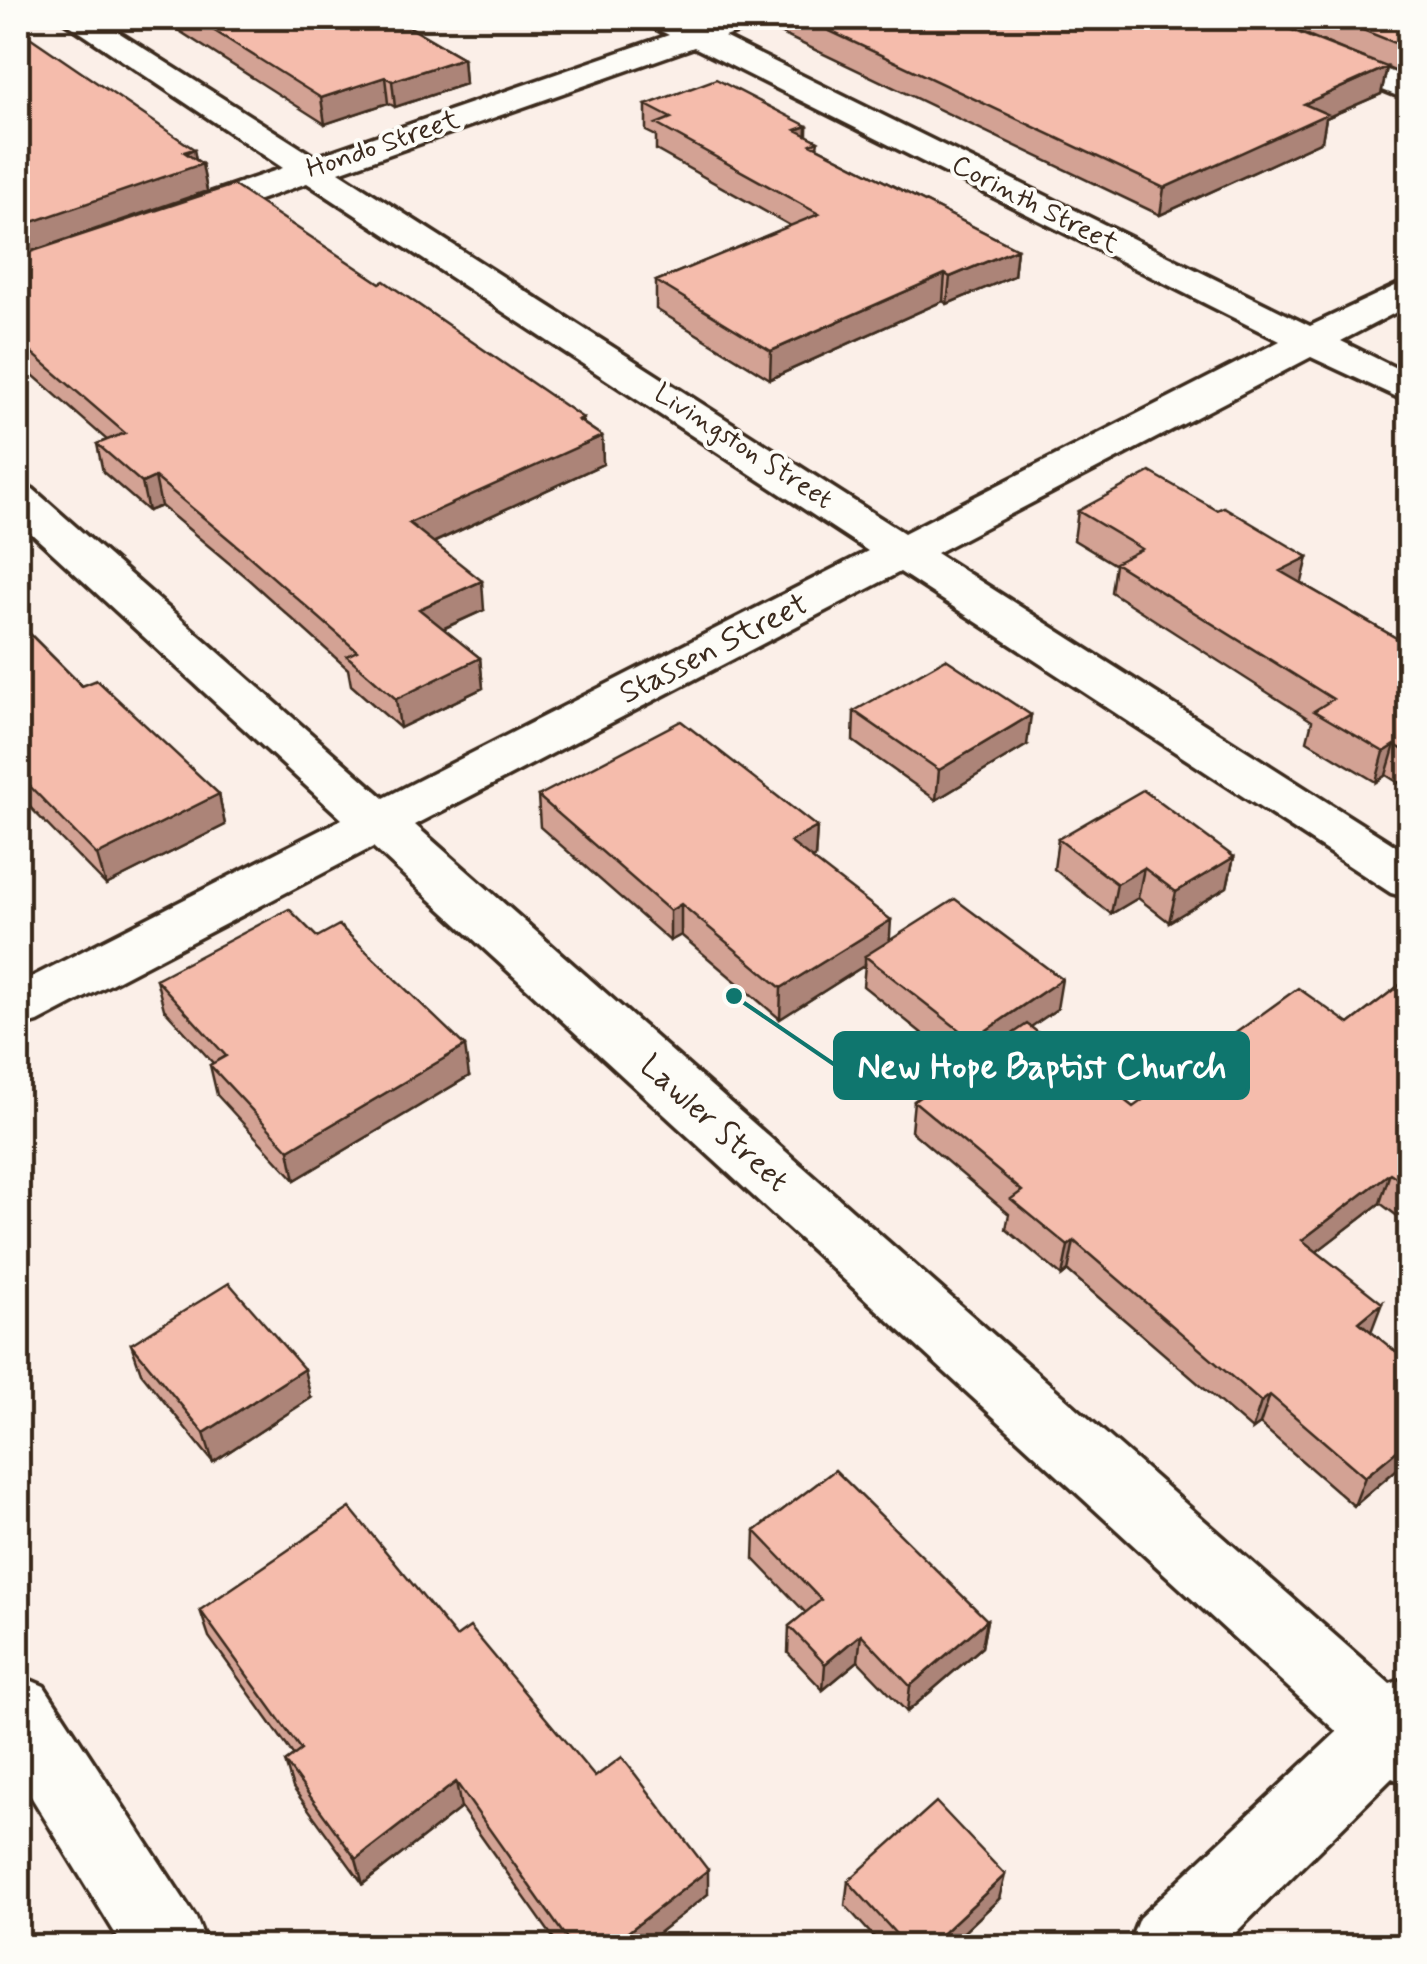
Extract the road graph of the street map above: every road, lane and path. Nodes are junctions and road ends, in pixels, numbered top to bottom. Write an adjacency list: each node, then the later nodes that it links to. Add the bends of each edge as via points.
1 (75, 18): 7 (street, Livingston Street)
2 (660, 18): 5 (street, Corinth Street)
3 (748, 18): 5 (street, Hondo Street)
4 (1232, 18): 6 (street)
5 (697, 36): 7 (street, Hondo Street); 10 (street, Corinth Street)
6 (1410, 90)
7 (311, 170): 8 (street, Hondo Street); 13 (street, Livingston Street)
8 (146, 228)
9 (1410, 290): 10 (street, Stassen Street)
10 (1309, 342): 11 (street, Corinth Street); 13 (street, Stassen Street)
11 (1410, 392)
12 (18, 498): 14 (street, Lawler Street)
13 (904, 551): 14 (street, Stassen Street); 15 (street, Livingston Street)
14 (378, 822): 16 (street, Stassen Street); 18 (street, Lawler Street)
15 (1410, 880)
16 (18, 1008)
17 (18, 1710): 19 (street)
18 (1403, 1731): 20 (street)
19 (168, 1946)
20 (1166, 1946)

